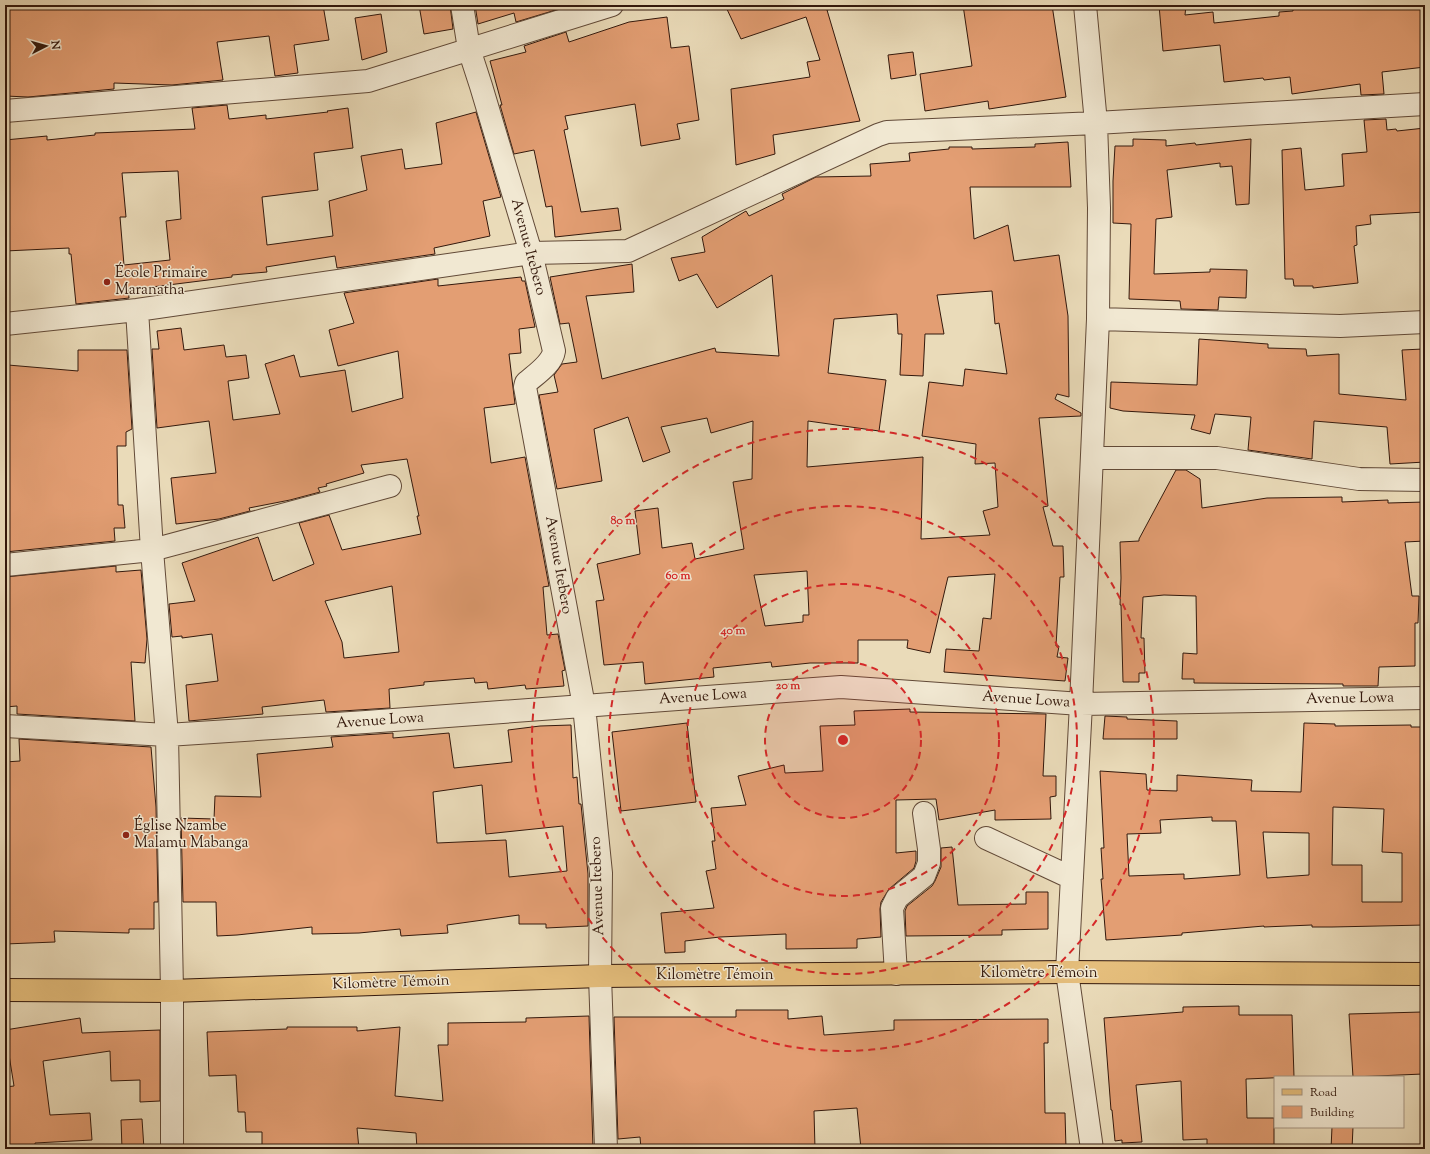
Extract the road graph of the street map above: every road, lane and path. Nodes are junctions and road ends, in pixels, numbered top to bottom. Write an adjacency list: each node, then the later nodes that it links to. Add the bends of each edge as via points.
1 (462, 5): 4 (street, Avenue Itebero)
2 (612, 5): 4 (street)
3 (1085, 5): 7 (street)
4 (469, 49): 6 (street, via 360,82); 8 (street, Avenue Itebero)
5 (1425, 104): 7 (street)
6 (5, 111)
7 (1096, 122): 8 (street, via 887,132 634,249); 10 (street, via 1099,208)
8 (532, 253): 9 (street); 20 (street, Avenue Itebero, via 554,351 550,361 526,383 526,391)
9 (137, 310): 12 (street); 16 (street)
10 (1098, 319): 11 (street, via 1340,326); 13 (street)
11 (1425, 322)
12 (5, 324)
13 (1092, 458): 14 (street, via 1217,458 1359,479); 19 (street)
14 (1425, 480)
15 (390, 486): 16 (street)
16 (152, 550): 17 (street); 22 (street)
17 (5, 565)
18 (1425, 698): 19 (street, Avenue Lowa)
19 (1081, 704): 20 (street, Avenue Lowa, via 841,687); 25 (street)
20 (584, 706): 22 (street, Avenue Lowa); 29 (street, Avenue Itebero, via 601,873)
21 (5, 726): 22 (street, Avenue Lowa)
22 (167, 735): 31 (street)
23 (924, 813): 27 (street, via 929,863 924,876 896,898 892,908)
24 (986, 838): 25 (street)
25 (1072, 878): 26 (street)
26 (1068, 972): 27 (main road, Kilomètre Témoin); 28 (main road, Kilomètre Témoin); 34 (street)
27 (896, 974): 29 (main road, Kilomètre Témoin)
28 (1425, 974)
29 (600, 976): 31 (main road, Kilomètre Témoin); 33 (street, Avenue Itebero)
30 (5, 990): 31 (main road, Kilomètre Témoin)
31 (172, 991): 32 (street)
32 (172, 1149)
33 (606, 1149)
34 (1092, 1149)

